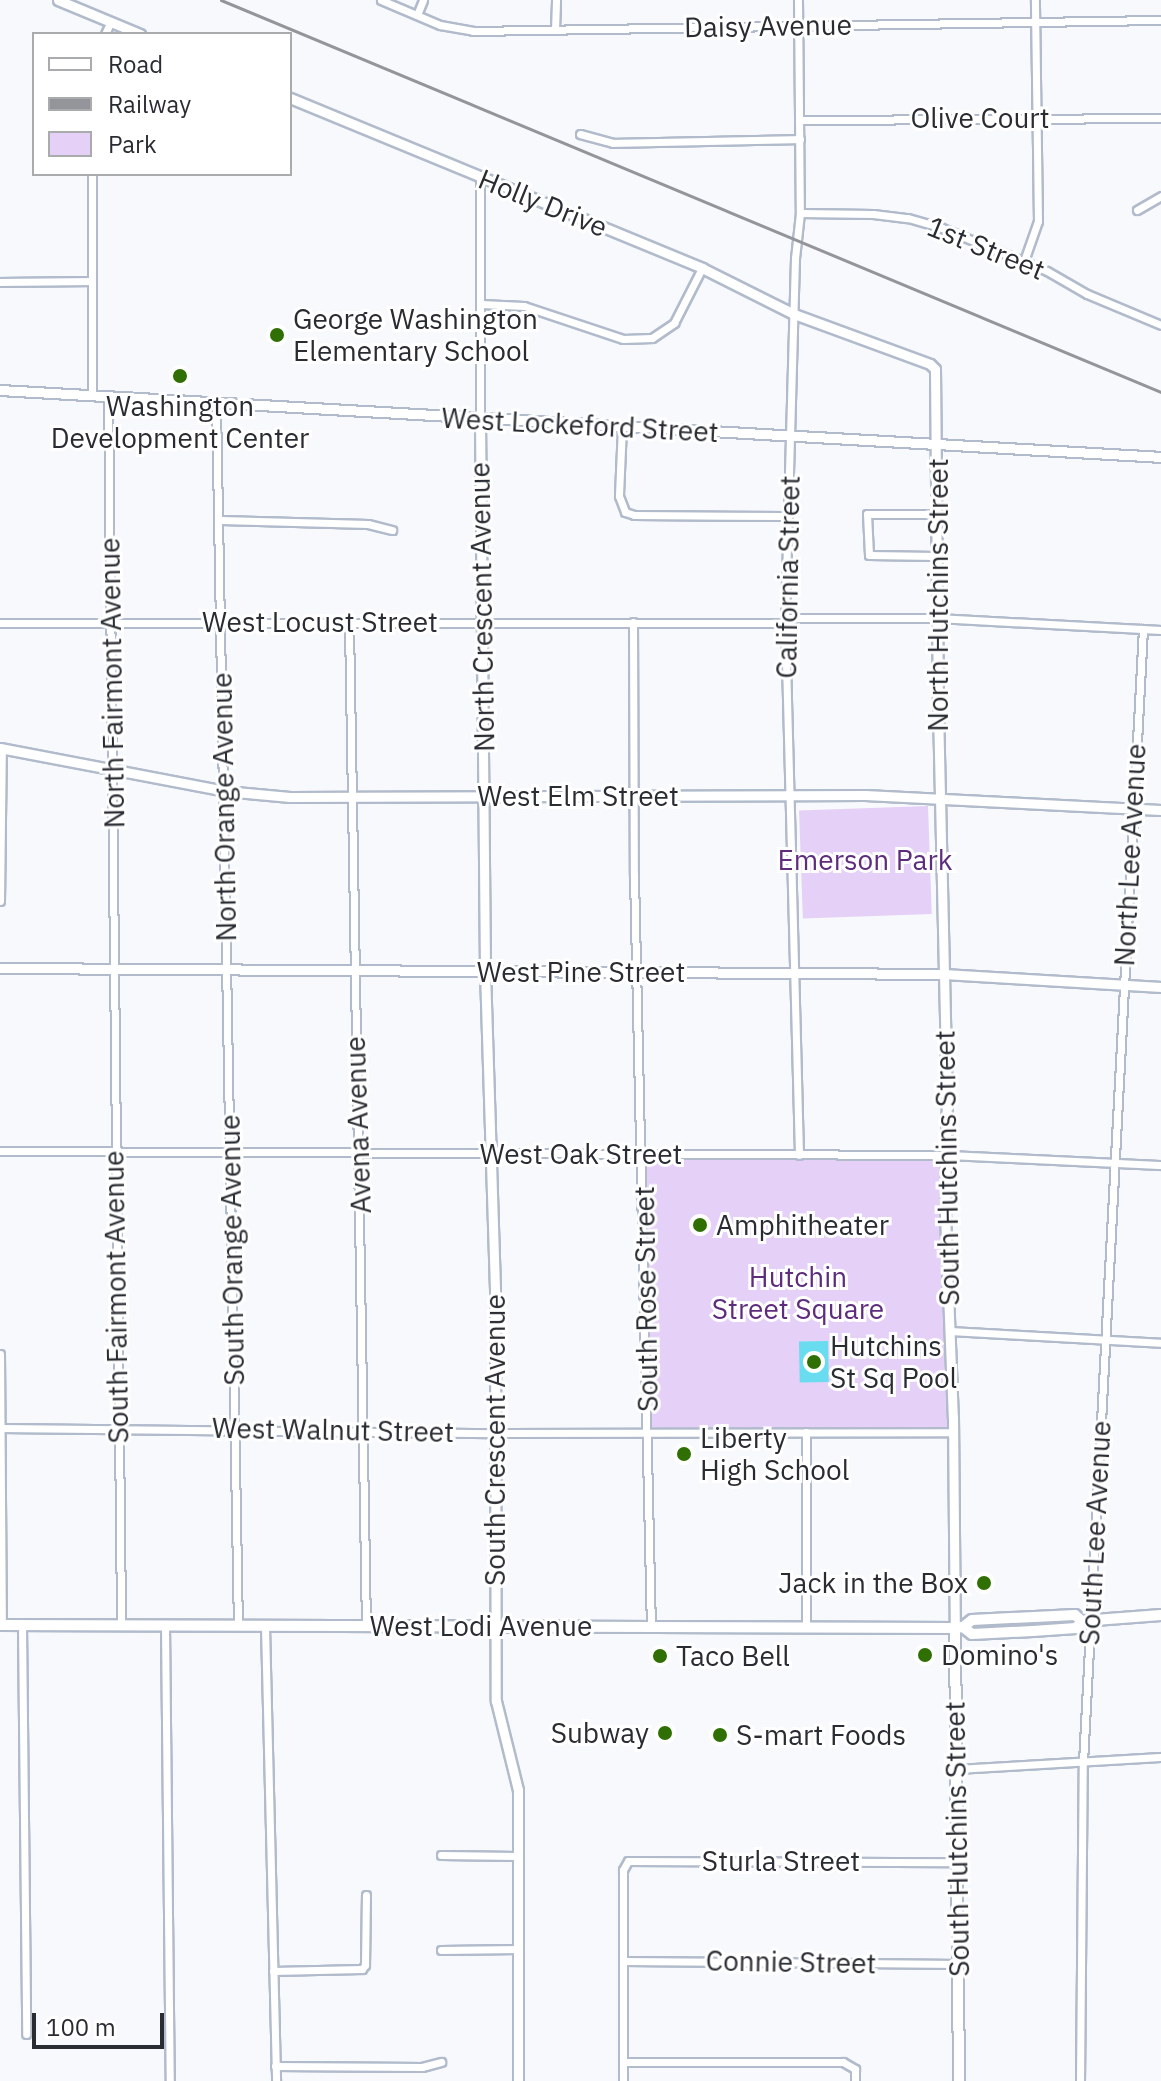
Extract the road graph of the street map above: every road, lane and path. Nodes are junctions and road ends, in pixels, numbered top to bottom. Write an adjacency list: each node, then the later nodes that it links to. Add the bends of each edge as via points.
1 (58, 0): 9 (street)
2 (381, 0): 7 (street, Daisy Avenue)
3 (423, 0): 7 (street)
4 (556, 0): 12 (street)
5 (798, 0): 11 (street, California Street)
6 (1035, 0): 10 (street)
7 (417, 15): 12 (street, Daisy Avenue, via 473,31)
8 (1161, 20): 10 (street, Daisy Avenue)
9 (111, 21): 13 (street); 14 (street)
10 (1035, 21): 11 (street, Daisy Avenue); 16 (street)
11 (798, 25): 12 (street, Daisy Avenue); 18 (street, California Street)
12 (555, 30)
13 (106, 32)
14 (136, 32)
15 (292, 99): 22 (street, Holly Drive)
16 (1036, 117): 17 (street, Olive Court); 18 (street, Olive Court); 26 (street, via 1038,221)
17 (1161, 118)
18 (799, 120): 20 (street, California Street)
19 (580, 134): 20 (street, via 613,143)
20 (800, 139): 25 (street, California Street)
21 (92, 176): 28 (street)
22 (480, 177): 27 (street, Holly Drive); 30 (street)
23 (1161, 196): 24 (street)
24 (1137, 210)
25 (800, 213): 26 (street, 1st Street, via 908,218); 31 (street, California Street)
26 (1024, 261): 32 (street, 1st Street)
27 (702, 268): 30 (street, via 674,323 652,338 623,339 524,306); 31 (street, Holly Drive)
28 (92, 281): 29 (street); 34 (street)
29 (0, 282)
30 (481, 304): 37 (street)
31 (794, 314): 39 (street, California Street); 40 (street, North Hutchins Street, via 930,364 938,377)
32 (1161, 325)
33 (0, 390): 34 (street, West Lockeford Street)
34 (92, 396): 35 (street, West Lockeford Street)
35 (108, 397): 36 (street, West Lockeford Street); 53 (street, North Fairmont Avenue)
36 (216, 404): 37 (street, West Lockeford Street); 44 (street, North Orange Avenue)
37 (480, 420): 38 (street, West Lockeford Street); 50 (street, North Crescent Avenue)
38 (622, 426): 39 (street, West Lockeford Street); 43 (street, via 619,496 625,512)
39 (793, 437): 40 (street, West Lockeford Street); 43 (street, California Street)
40 (937, 445): 41 (street, West Lockeford Street); 42 (street, North Hutchins Street)
41 (1161, 457)
42 (936, 514): 46 (street, North Hutchins Street); 46 (street, via 867,514 869,555)
43 (786, 516): 48 (street, California Street)
44 (221, 520): 45 (street, via 368,524); 49 (street, North Orange Avenue)
45 (392, 530)
46 (936, 556): 47 (street, North Hutchins Street)
47 (937, 618): 48 (street, West Locust Street); 55 (street, West Locust Street); 63 (street, North Hutchins Street)
48 (785, 620): 51 (street, West Locust Street); 61 (street, California Street)
49 (219, 621): 53 (street, West Locust Street); 54 (street, West Locust Street); 59 (street, North Orange Avenue)
50 (482, 622): 51 (street, West Locust Street); 54 (street, West Locust Street); 62 (street, North Crescent Avenue)
51 (633, 622): 60 (street, South Rose Street)
52 (0, 623): 53 (street, West Locust Street)
53 (112, 623): 58 (street, North Fairmont Avenue)
54 (349, 624): 64 (street, Avena Avenue)
55 (1143, 629): 56 (street, West Locust Street); 65 (street, North Lee Avenue)
56 (1161, 630)
57 (1, 748): 58 (street, West Elm Street); 67 (street)
58 (114, 769): 59 (street, West Elm Street); 69 (street, North Fairmont Avenue)
59 (225, 791): 64 (street, West Elm Street); 70 (street, North Orange Avenue)
60 (635, 794): 61 (street, West Elm Street); 62 (street, West Elm Street); 73 (street, South Rose Street)
61 (789, 795): 63 (street, West Elm Street); 74 (street, California Street)
62 (485, 796): 64 (street, West Elm Street); 72 (street, North Crescent Avenue)
63 (940, 796): 65 (street, West Elm Street); 75 (street, North Hutchins Street)
64 (353, 797): 71 (street, Avena Avenue)
65 (1133, 808): 66 (street, West Elm Street); 76 (street, North Lee Avenue)
66 (1161, 810)
67 (0, 901)
68 (0, 968): 69 (street, West Pine Street)
69 (114, 969): 70 (street, West Pine Street); 80 (street, South Fairmont Avenue)
70 (227, 969): 71 (street, West Pine Street); 81 (street, South Orange Avenue)
71 (353, 970): 72 (street, West Pine Street); 82 (street, Avena Avenue)
72 (485, 971): 73 (street, West Pine Street); 77 (street, North Crescent Avenue)
73 (638, 971): 74 (street, West Pine Street); 84 (street, South Rose Street)
74 (795, 973): 75 (street, West Pine Street); 85 (street, California Street)
75 (944, 974): 76 (street, West Pine Street); 86 (street, South Hutchins Street)
76 (1123, 985): 78 (street, West Pine Street); 87 (street, South Lee Avenue)
77 (486, 987): 83 (street, South Crescent Avenue)
78 (1161, 987)
79 (0, 1151): 80 (street, West Oak Street)
80 (113, 1151): 81 (street, West Oak Street); 93 (street, South Fairmont Avenue)
81 (230, 1152): 82 (street, West Oak Street); 95 (street, South Orange Avenue)
82 (359, 1152): 83 (street, West Oak Street); 96 (street, Avena Avenue)
83 (488, 1153): 84 (street, West Oak Street); 100 (street, South Crescent Avenue)
84 (642, 1154): 85 (street, West Oak Street); 97 (street, South Rose Street)
85 (799, 1155): 86 (street, West Oak Street)
86 (947, 1155): 87 (street, West Oak Street); 89 (street, South Hutchins Street)
87 (1114, 1163): 88 (street, West Oak Street); 90 (street, South Lee Avenue)
88 (1161, 1165)
89 (949, 1331): 90 (street); 99 (street, South Hutchins Street)
90 (1104, 1340): 91 (street); 102 (street, South Lee Avenue)
91 (1161, 1343)
92 (0, 1354): 94 (street)
93 (118, 1427): 94 (street, West Walnut Street); 95 (street, West Walnut Street); 104 (street, South Fairmont Avenue)
94 (0, 1428): 103 (street)
95 (235, 1429): 96 (street, West Walnut Street); 107 (street, South Orange Avenue)
96 (364, 1430): 100 (street, West Walnut Street); 109 (street, Avena Avenue)
97 (649, 1431): 98 (street, West Walnut Street); 100 (street, West Walnut Street); 112 (street, South Rose Street)
98 (806, 1432): 99 (street, West Walnut Street); 111 (street)
99 (953, 1432): 113 (street, South Hutchins Street)
100 (496, 1433): 110 (street, South Crescent Avenue)
101 (1161, 1615): 102 (main road, West Lodi Avenue)
102 (1086, 1621): 113 (main road, West Lodi Avenue, via 1075,1615 972,1620); 115 (street, South Lee Avenue)
103 (1, 1625): 105 (main road, West Lodi Avenue)
104 (121, 1625): 105 (main road, West Lodi Avenue); 106 (main road, West Lodi Avenue)
105 (22, 1626): 126 (street)
106 (165, 1626): 107 (main road, West Lodi Avenue); 130 (street)
107 (238, 1626): 108 (main road, West Lodi Avenue)
108 (265, 1626): 109 (main road, West Lodi Avenue); 125 (street)
109 (366, 1626): 110 (main road, West Lodi Avenue)
110 (496, 1626): 112 (main road, West Lodi Avenue); 118 (street, South Crescent Avenue, via 498,1715 518,1782)
111 (806, 1627): 112 (main road, West Lodi Avenue); 113 (main road, West Lodi Avenue)
112 (651, 1628)
113 (959, 1628): 116 (main road, South Hutchins Street)
114 (1161, 1757): 115 (street)
115 (1083, 1762): 116 (street); 136 (street, South Lee Avenue)
116 (956, 1769): 119 (main road, South Hutchins Street)
117 (441, 1855): 118 (street)
118 (517, 1856): 121 (street, South Crescent Avenue)
119 (958, 1862): 123 (street, Sturla Street, via 628,1861); 124 (main road, South Hutchins Street)
120 (366, 1895): 125 (street, via 362,1969)
121 (519, 1949): 122 (street); 132 (street, South Crescent Avenue)
122 (441, 1950)
123 (623, 1961): 124 (street, Connie Street); 128 (street)
124 (959, 1964): 135 (main road, South Hutchins Street)
125 (273, 1971): 129 (street)
126 (26, 2034)
127 (441, 2062): 129 (street, via 422,2067)
128 (623, 2062): 133 (street); 134 (street, via 852,2064)
129 (275, 2066): 131 (street)
130 (170, 2081)
131 (276, 2081)
132 (518, 2081)
133 (623, 2081)
134 (855, 2081)
135 (959, 2081)
136 (1080, 2081)

